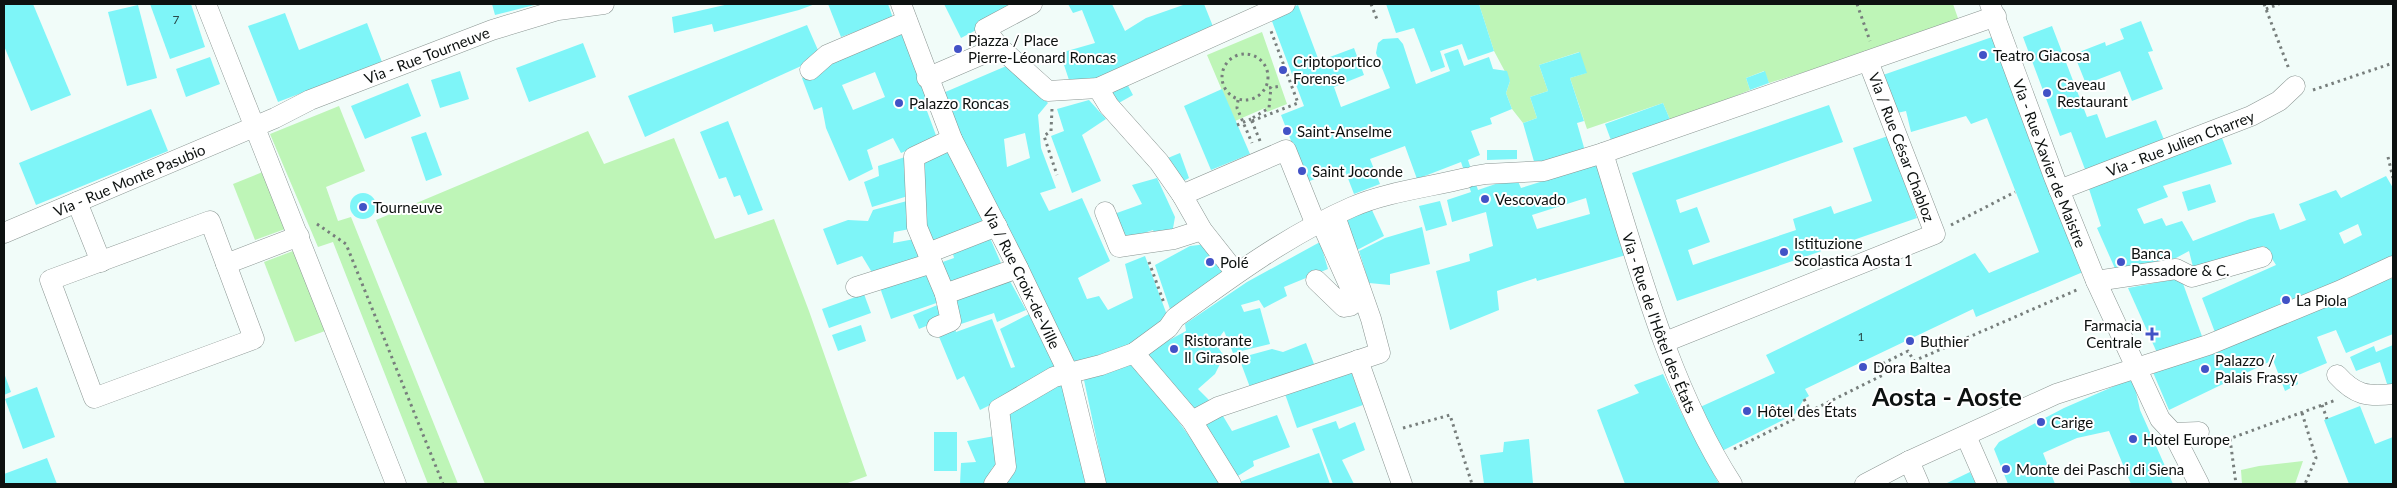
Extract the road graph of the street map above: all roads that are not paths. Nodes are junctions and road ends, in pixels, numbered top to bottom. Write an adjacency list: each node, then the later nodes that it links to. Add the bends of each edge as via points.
1 (206, 4): 13 (street)
2 (604, 4): 13 (street, Via - Rue Tourneuve, via 558,10 492,30 310,100)
3 (1032, 4): 7 (street, via 985,30)
4 (1285, 4): 12 (street)
5 (1993, 10): 8 (street); 16 (street, Via - Rue Xavier de Maistre)
6 (904, 12): 9 (street, via 827,55); 10 (street, Via / Rue Croix-de-Ville)
7 (999, 47): 10 (street); 12 (street, via 1048,91)
8 (1871, 60): 15 (street); 37 (street, Via / Rue César Chabloz, via 1935,234)
9 (810, 70)
10 (927, 78): 14 (street, Via / Rue Croix-de-Ville)
11 (2295, 86): 16 (street, Via - Rue Julien Charrey, via 2279,101 2251,116)
12 (1098, 88): 17 (street)
13 (256, 126): 18 (street, Via - Rue Monte Pasubio); 24 (street)
14 (952, 139): 21 (street, Via / Rue Croix-de-Ville); 26 (street, via 914,157 917,227)
15 (1603, 153): 20 (street, via 1544,171 1470,177 1378,199 1354,206); 37 (street, Via - Rue de l'Hôtel des États)
16 (2060, 190): 33 (street, Via - Rue Xavier de Maistre)
17 (1182, 195): 20 (street, via 1286,150); 22 (street)
18 (77, 202): 23 (street, Via - Rue Monte Pasubio); 27 (street)
19 (1105, 212): 22 (street, via 1119,247 1174,239)
20 (1324, 221): 31 (street); 32 (street, via 1354,303 1344,307); 39 (street, via 1371,319 1380,352)
21 (996, 226): 26 (street); 30 (street, Via / Rue Croix-de-Ville)
22 (1202, 230): 31 (street)
23 (4, 233)
24 (299, 236): 28 (street); 49 (street)
25 (2262, 257): 33 (street, via 2192,277 2176,269)
26 (930, 258): 34 (street); 35 (street)
27 (101, 262): 28 (street, via 210,221); 28 (street, via 50,280 94,398 254,339)
28 (226, 264)
29 (2393, 266): 40 (street, via 2339,292 2208,345)
30 (1018, 268): 35 (street); 41 (street, Via / Rue Croix-de-Ville)
31 (1236, 273): 38 (street)
32 (1316, 280)
33 (2096, 282): 40 (street, Via - Rue Xavier de Maistre)
34 (856, 287)
35 (945, 294): 36 (street, via 952,321)
36 (937, 327)
37 (1665, 342): 54 (street, Via - Rue de l'Hôtel des États, via 1693,415)
38 (1134, 353): 41 (street); 44 (street)
39 (1358, 360): 44 (street, via 1218,407); 53 (street)
40 (2138, 367): 46 (street, Via - Rue Xavier de Maistre, via 2160,419); 47 (street, via 2056,394)
41 (1069, 374): 50 (street, via 1054,378 999,409 1006,468); 51 (street, Via / Rue Croix-de-Ville)
42 (2337, 375): 43 (street, via 2356,392 2376,396)
43 (2393, 394)
44 (1192, 421): 52 (street)
45 (2199, 432): 46 (street)
46 (2173, 433): 58 (street, Via - Rue Xavier de Maistre)
47 (1966, 436): 48 (street); 57 (street)
48 (1909, 462): 55 (street); 56 (street)
49 (396, 484)
50 (994, 484)
51 (1096, 484)
52 (1231, 484)
53 (1402, 484)
54 (1732, 484)
55 (1865, 484)
56 (1920, 484)
57 (1987, 484)
58 (2199, 484)

